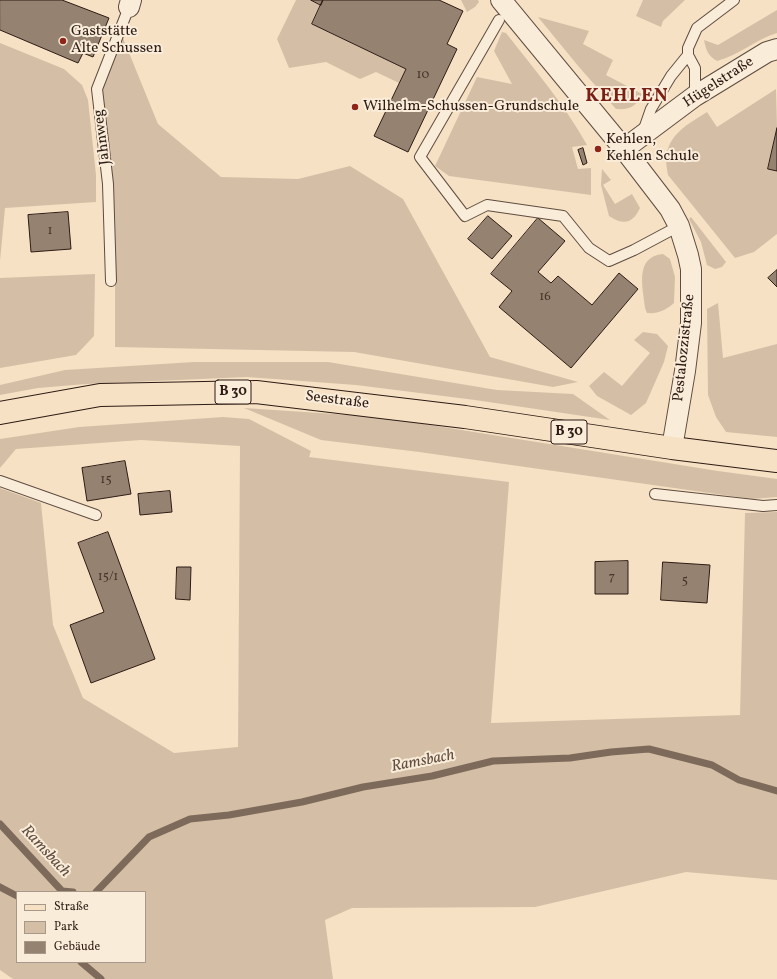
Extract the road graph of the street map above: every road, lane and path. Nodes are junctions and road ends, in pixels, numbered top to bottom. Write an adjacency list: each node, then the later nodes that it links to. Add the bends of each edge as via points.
1 (501, 0): 9 (street, Pestalozzistraße)
2 (734, 0): 6 (lane, via 697,28 688,48)
3 (130, 3): 11 (lane, Jahnweg, via 97,89 108,184)
4 (499, 20): 10 (lane, via 420,157 465,216 487,205 563,216 589,248 609,261)
5 (777, 49): 7 (street, Hügelstraße, via 767,52)
6 (688, 55): 7 (lane, via 695,68); 8 (lane, via 671,76 651,109)
7 (695, 96): 8 (street, Hügelstraße)
8 (641, 137): 9 (street, Hügelstraße)
9 (624, 149): 10 (street, Pestalozzistraße, via 670,209)
10 (679, 226): 13 (street, Pestalozzistraße, via 691,269 691,323)
11 (111, 281)
12 (0, 413): 13 (main road, Seestraße / B 30, via 100,395 256,392 465,417)
13 (672, 448): 14 (main road, B 30)
14 (777, 461)
15 (0, 481): 18 (lane)
16 (655, 494): 17 (lane, via 763,506)
17 (777, 505)
18 (96, 515)

